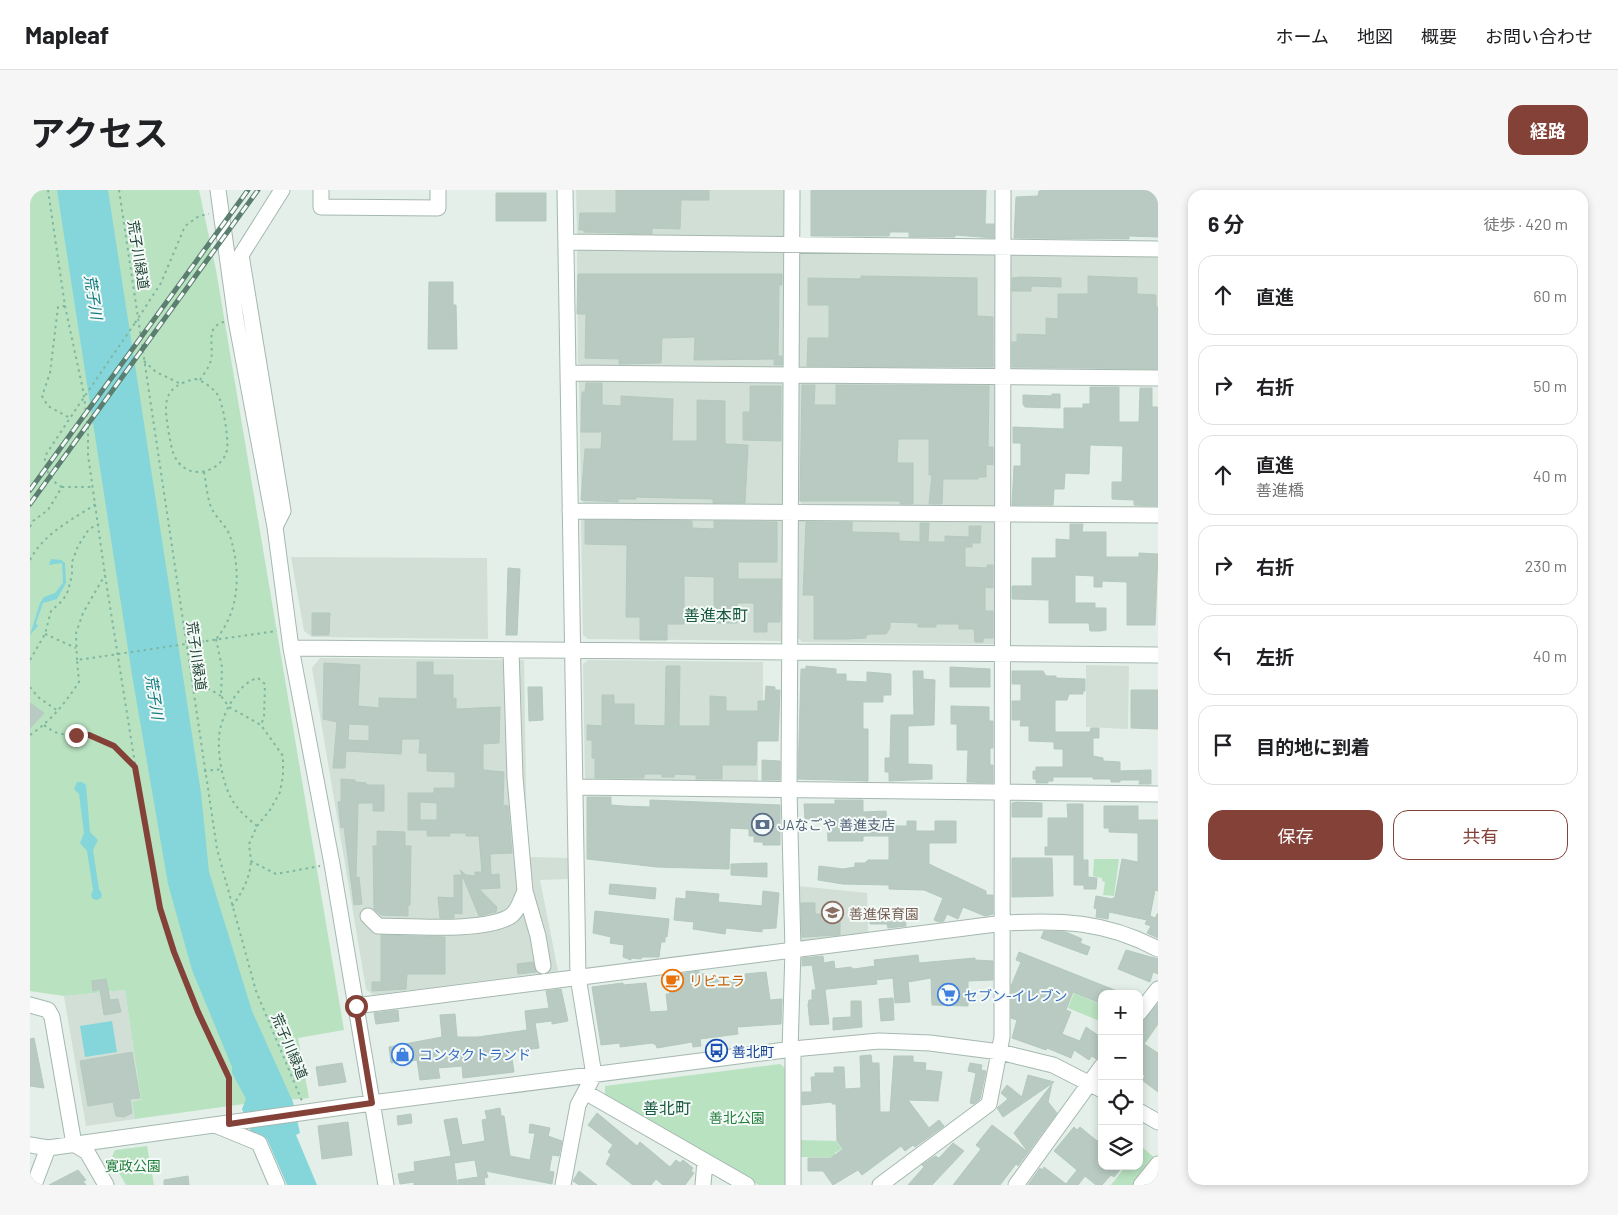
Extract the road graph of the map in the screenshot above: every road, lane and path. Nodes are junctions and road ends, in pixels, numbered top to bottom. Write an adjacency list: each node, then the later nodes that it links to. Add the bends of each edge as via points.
1 (48, 190): 15 (path)
2 (119, 190): 16 (path, 荒子川緑道)
3 (218, 190): 10 (street)
4 (282, 190): 36 (street, via 241,255 283,511)
5 (321, 190): 6 (street, via 321,207 438,208)
6 (438, 190)
7 (565, 190): 11 (street)
8 (792, 190): 12 (street)
9 (1003, 190): 13 (street)
10 (221, 211): 16 (path, via 199,216 185,226 162,284); 17 (street)
11 (566, 242): 12 (street); 19 (street)
12 (792, 246): 13 (street); 20 (street)
13 (1003, 248): 14 (street); 21 (street)
14 (1158, 249)
15 (65, 306): 25 (path, via 58,307 50,373 42,396 48,406); 28 (path, via 83,390)
16 (139, 318): 18 (path, 荒子川緑道); 25 (path, bridge)
17 (236, 320): 23 (path, via 218,324 213,329 210,363); 36 (street)
18 (144, 361): 24 (path, via 170,381); 51 (path, 荒子川緑道)
19 (568, 373): 20 (street); 30 (street)
20 (792, 375): 21 (street); 31 (street)
21 (1003, 376): 22 (street); 32 (street)
22 (1158, 378)
23 (200, 380): 24 (path); 26 (path, via 220,401 228,448 220,463)
24 (180, 383): 26 (path, via 165,402 173,453 185,468)
25 (70, 418): 27 (path, via 45,456 44,465 56,484)
26 (204, 472): 41 (path, via 211,506 230,535 236,574 234,610)
27 (62, 487): 28 (path); 35 (path, via 48,510)
28 (93, 487): 29 (path)
29 (96, 504): 34 (path); 37 (path, via 56,530)
30 (570, 511): 31 (street); 45 (street)
31 (791, 512): 32 (street); 46 (street)
32 (1002, 514): 33 (street); 47 (street)
33 (1158, 515)
34 (98, 524): 38 (path); 40 (path, via 90,529 78,546 72,562 71,584 63,600 51,611)
35 (30, 527)
36 (275, 527): 43 (street)
37 (30, 560)
38 (105, 575): 42 (path, via 83,613 76,633); 59 (path)
39 (263, 633): 41 (path)
40 (45, 634): 42 (path); 49 (path)
41 (216, 639): 50 (path, bridge); 53 (path, via 222,667)
42 (76, 648): 50 (path)
43 (291, 648): 44 (street); 68 (street)
44 (511, 650): 45 (street); 69 (street, via 515,778)
45 (572, 650): 46 (street); 62 (street)
46 (791, 652): 47 (street); 63 (street)
47 (1004, 653): 48 (street); 64 (street)
48 (1158, 655)
49 (30, 660)
50 (76, 660): 55 (path, via 79,682)
51 (190, 678): 53 (path); 61 (path, 荒子川緑道)
52 (30, 687): 55 (path)
53 (221, 696): 54 (path)
54 (229, 707): 57 (path); 57 (path, via 245,683 258,678 263,680 264,718); 60 (path, via 219,735)
55 (58, 711): 56 (path)
56 (44, 725): 58 (path); 59 (path, via 65,736 89,735 101,740 114,746)
57 (261, 725): 66 (path, via 283,756 283,776 280,792)
58 (30, 734)
59 (135, 767): 90 (path, via 160,908 198,1012 229,1078)
60 (223, 769): 61 (path); 66 (path, via 230,797)
61 (204, 771): 70 (path, 荒子川緑道)
62 (575, 788): 63 (street); 76 (street)
63 (789, 790): 64 (street); 74 (street)
64 (1002, 792): 65 (street); 72 (street)
65 (1158, 794)
66 (257, 826): 67 (path, via 249,844)
67 (251, 861): 68 (path, via 276,874); 70 (path, via 250,873)
68 (332, 864): 79 (street)
69 (525, 891): 71 (street, via 514,913 485,924 463,927 378,926); 75 (street)
70 (231, 908): 87 (path, 荒子川緑道, via 256,991 294,1078)
71 (368, 916)
72 (1004, 923): 73 (street, via 1073,922 1100,926 1122,932); 74 (street); 82 (street)
73 (1158, 949)
74 (793, 950): 76 (street); 81 (street)
75 (543, 966)
76 (578, 977): 79 (street); 83 (street)
77 (1158, 989): 80 (street)
78 (30, 1005): 91 (street, via 48,1010 52,1017)
79 (356, 1006): 86 (street)
80 (1143, 1008)
81 (792, 1050): 82 (street, via 879,1041 930,1043); 83 (street); 104 (street)
82 (1000, 1052): 84 (street, via 1043,1062); 105 (street, via 989,1104)
83 (594, 1075): 85 (street); 86 (street)
84 (1096, 1087): 106 (street)
85 (585, 1092): 94 (street); 101 (street, via 578,1105)
86 (372, 1103): 87 (street); 100 (street)
87 (302, 1113): 90 (street)
88 (1143, 1113): 89 (street)
89 (1158, 1122)
90 (228, 1124): 91 (street); 99 (street, via 259,1144)
91 (74, 1144): 93 (street); 98 (street, via 87,1152)
92 (30, 1146): 93 (street)
93 (48, 1148): 97 (street)
94 (705, 1161): 102 (street); 103 (street)
95 (1158, 1164): 96 (street)
96 (1149, 1182)
97 (34, 1185)
98 (106, 1185)
99 (277, 1185)
100 (386, 1185)
101 (563, 1185)
102 (703, 1185)
103 (747, 1185)
104 (793, 1185)
105 (880, 1185)
106 (1016, 1185)

